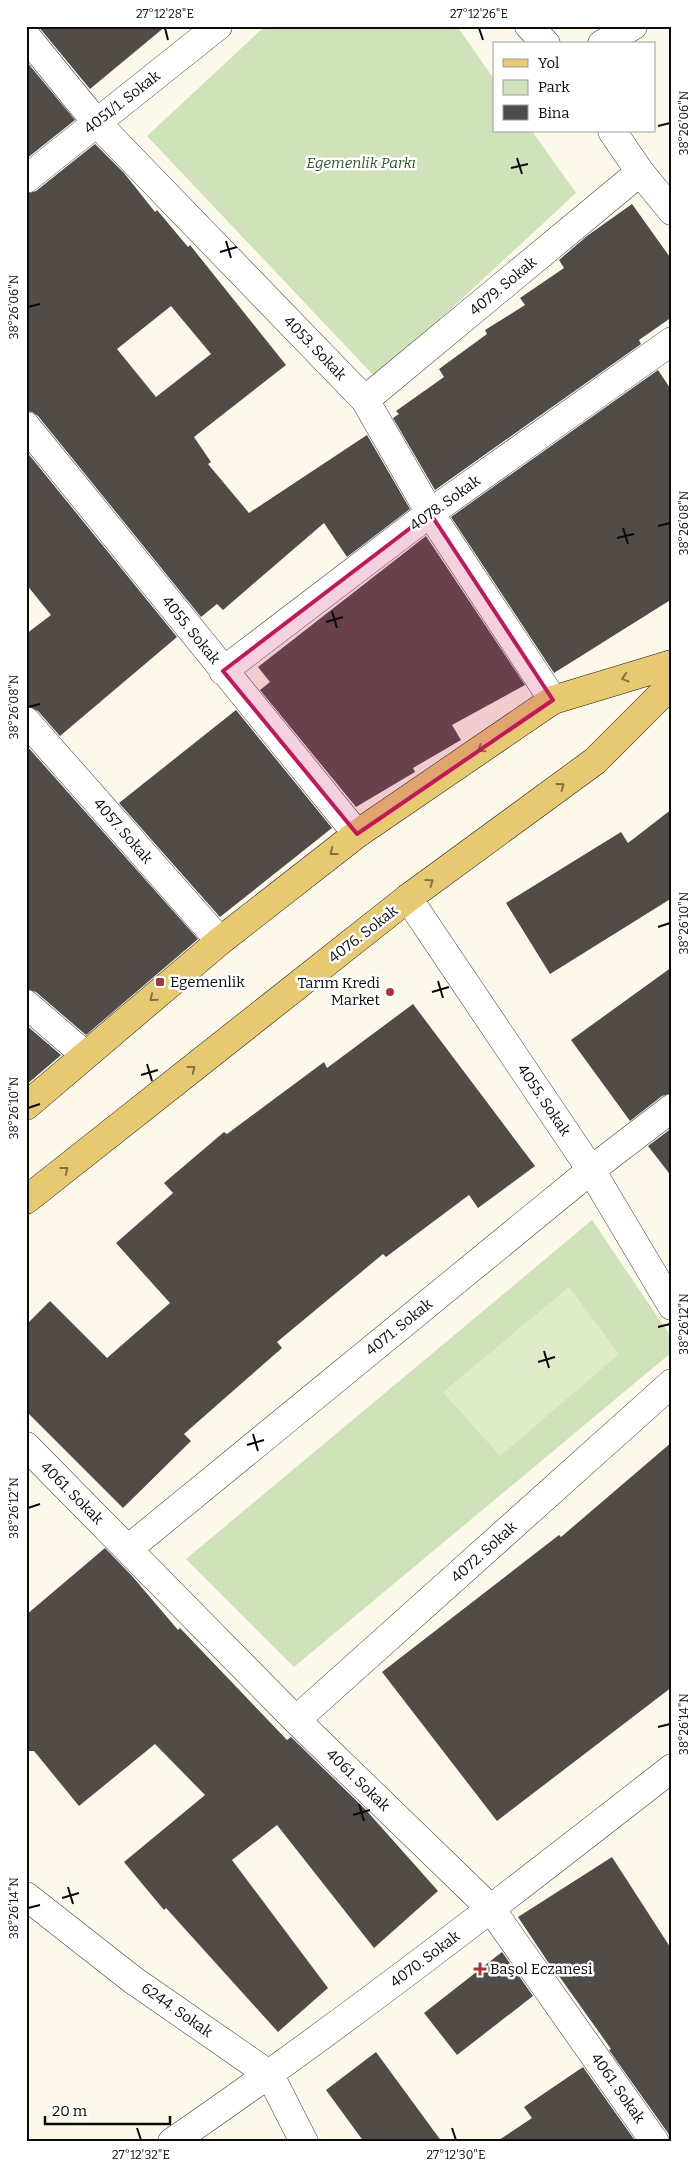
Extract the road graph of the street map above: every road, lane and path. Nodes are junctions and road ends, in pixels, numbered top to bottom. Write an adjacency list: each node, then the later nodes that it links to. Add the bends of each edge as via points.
1 (218, 26): 7 (street, 4051/1. Sokak)
2 (529, 26): 5 (street)
3 (633, 26): 6 (street)
4 (26, 36): 7 (street, 4053. Sokak)
5 (544, 42)
6 (605, 42)
7 (96, 122): 10 (street, 4051/1. Sokak); 13 (street, 4053. Sokak)
8 (613, 132): 9 (street)
9 (640, 172): 11 (street); 13 (street, 4079. Sokak)
10 (26, 179)
11 (672, 211)
12 (672, 341): 15 (street, 4078. Sokak)
13 (365, 400): 15 (street, 4053. Sokak)
14 (26, 426): 17 (street, 4055. Sokak)
15 (430, 513): 17 (street, 4078. Sokak); 19 (street, 4053. Sokak)
16 (672, 664): 19 (main road, one-way to 19)
17 (223, 671): 21 (street, 4055. Sokak)
18 (672, 684): 22 (main road, 4076. Sokak, one-way to 18, via 595,761)
19 (553, 700): 21 (main road, one-way to 21)
20 (26, 721): 23 (street, 4057. Sokak)
21 (357, 834): 23 (main road, one-way to 23)
22 (408, 898): 28 (street, 4055. Sokak); 29 (main road, 4076. Sokak, one-way to 22)
23 (220, 941): 25 (main road, one-way to 25)
24 (26, 1004): 25 (street)
25 (85, 1055): 26 (main road)
26 (26, 1106)
27 (672, 1108): 28 (street, 4071. Sokak)
28 (591, 1170): 30 (street, 4055. Sokak); 33 (street, 4071. Sokak)
29 (26, 1200)
30 (672, 1306)
31 (672, 1383): 34 (street, 4072. Sokak)
32 (26, 1446): 33 (street, 4061. Sokak)
33 (128, 1549): 34 (street, 4061. Sokak)
34 (296, 1720): 37 (street, 4061. Sokak)
35 (672, 1768): 37 (street, 4070. Sokak)
36 (26, 1896): 38 (street, 6244. Sokak, via 133,1980)
37 (491, 1909): 38 (street, 4070. Sokak); 41 (street, 4061. Sokak)
38 (270, 2075): 39 (street, 4070. Sokak); 40 (street, 6244. Sokak)
39 (172, 2142)
40 (304, 2142)
41 (656, 2142)

